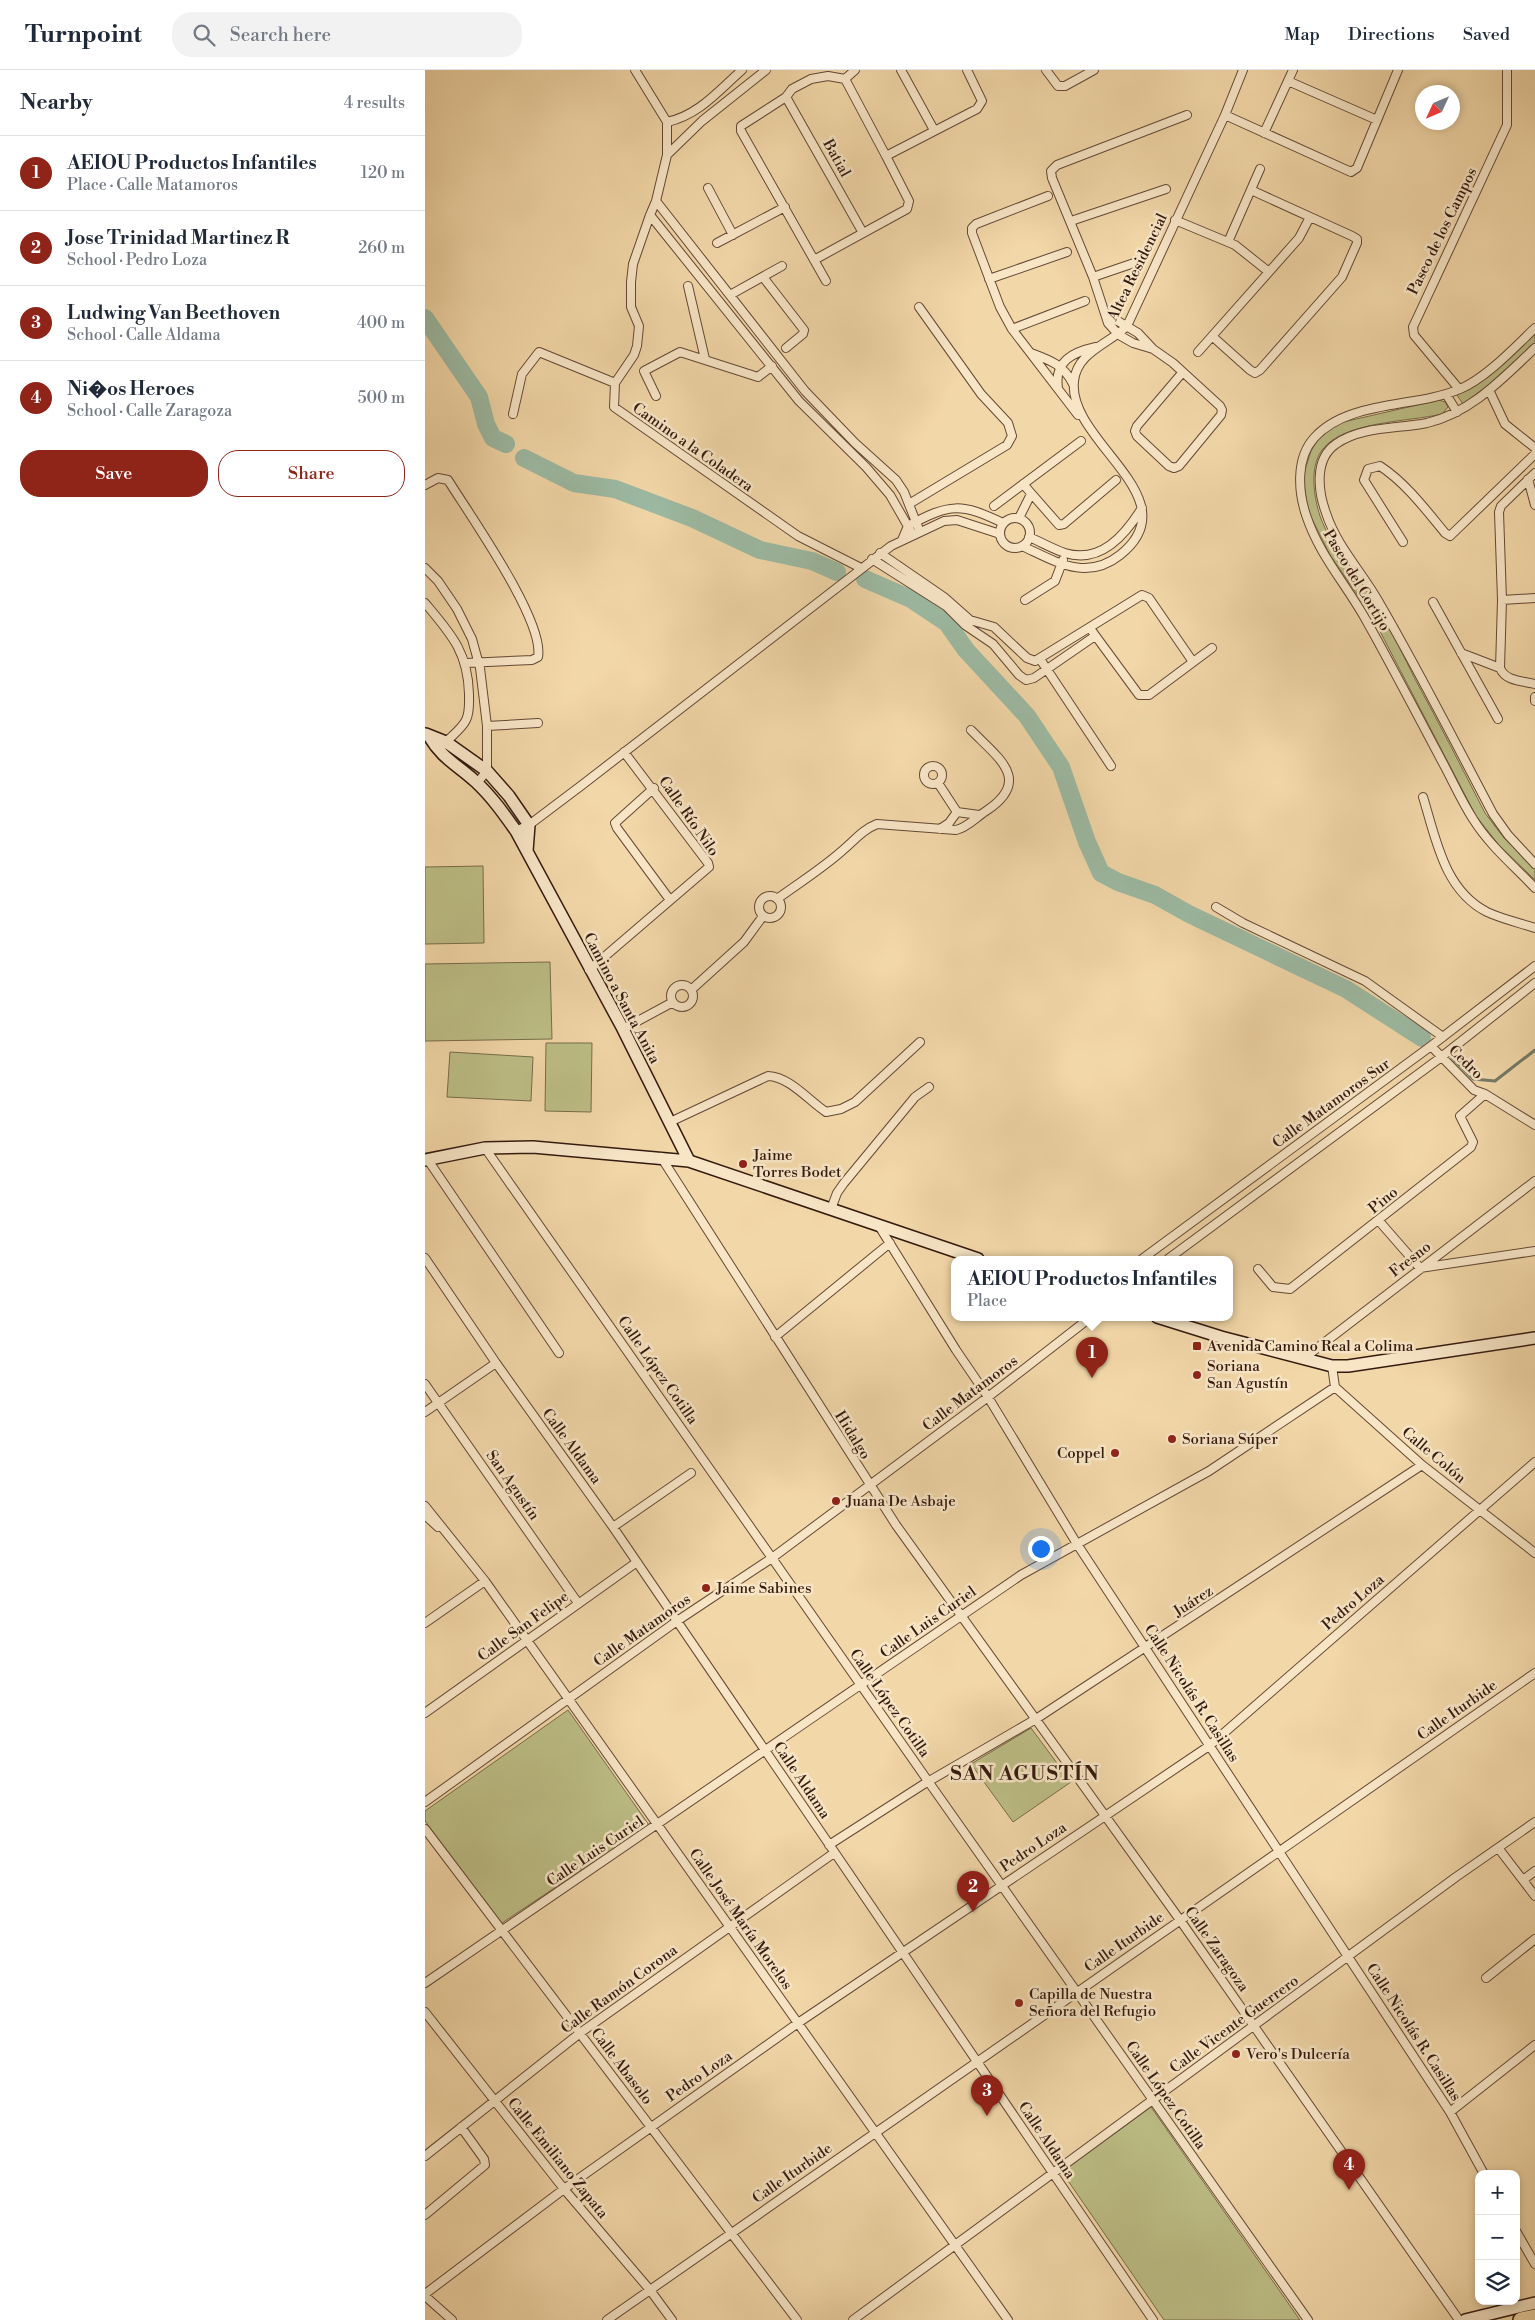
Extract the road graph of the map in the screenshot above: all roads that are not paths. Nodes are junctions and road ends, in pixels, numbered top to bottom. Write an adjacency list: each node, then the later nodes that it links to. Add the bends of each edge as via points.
1 (635, 70): 19 (street)
2 (742, 70): 19 (street, via 697,111)
3 (766, 70): 22 (street)
4 (855, 70): 13 (street)
5 (901, 70): 20 (street)
6 (967, 70): 20 (street, via 982,101 977,109)
7 (1046, 70): 8 (street, via 1057,86 1065,86)
8 (1094, 70)
9 (1243, 70): 17 (street, Altea Residencial)
10 (1293, 70): 14 (street)
11 (1398, 70): 18 (street)
12 (1507, 70): 73 (street, Paseo de los Campos, via 1507,125 1413,327 1414,335)
13 (845, 79): 15 (street, via 834,76 811,79 792,89); 23 (street)
14 (1288, 81): 18 (street); 21 (street)
15 (787, 97): 30 (street, via 741,126); 35 (street, Batial)
16 (1187, 115): 34 (street, via 1057,165 1051,171 1052,178)
17 (1225, 115): 21 (street); 33 (street, Altea Residencial)
18 (1377, 120): 21 (street, via 1357,168 1351,172)
19 (667, 122): 22 (street)
20 (934, 130): 23 (street)
21 (1264, 133)
22 (667, 155): 29 (street)
23 (885, 156): 35 (street, via 909,206)
24 (1260, 169): 27 (street)
25 (708, 188): 36 (street)
26 (1166, 189): 34 (street)
27 (1251, 190): 32 (street); 37 (street)
28 (1047, 196): 46 (street, via 972,228)
29 (657, 202): 31 (street); 49 (street)
30 (785, 207): 36 (street); 40 (street)
31 (649, 215): 50 (street); 70 (street, via 635,254 631,282 631,307 639,326 638,341 634,355)
32 (1310, 217): 43 (street, via 1299,238); 59 (street, via 1357,239 1342,277 1260,370 1250,370)
33 (1175, 220): 37 (street); 55 (street, Altea Residencial)
34 (1071, 221): 45 (street)
35 (863, 233): 40 (street)
36 (733, 235): 38 (street)
37 (1228, 242): 43 (street)
38 (717, 243)
39 (1067, 252): 46 (street)
40 (814, 260): 47 (street)
41 (1137, 262): 45 (street)
42 (782, 266): 44 (street)
43 (1269, 272): 59 (street)
44 (763, 277): 51 (street); 61 (street, via 804,330)
45 (1093, 277): 54 (street)
46 (989, 279): 57 (street)
47 (826, 281)
48 (688, 286): 66 (street)
49 (725, 288): 50 (street); 51 (street)
50 (715, 295): 67 (street)
51 (730, 295): 81 (street, via 805,391)
52 (1085, 301): 57 (street)
53 (919, 307): 90 (street, via 981,394 1008,423 1012,436 1007,445)
54 (1106, 314): 55 (street); 58 (street, via 1108,323)
55 (1127, 326): 58 (street, Altea Residencial); 63 (street)
56 (1535, 328): 73 (street, Paseo del Cortijo, via 1483,374)
57 (1012, 329): 64 (street)
58 (1119, 335): 60 (street, Altea Residencial); 63 (street)
59 (1212, 336): 65 (street)
60 (1096, 347): 68 (street, via 1077,351); 71 (street, Altea Residencial, via 1079,365)
61 (786, 348)
62 (1535, 348): 74 (street, Paseo del Cortijo)
63 (1153, 349): 69 (street)
64 (1029, 352): 68 (street); 72 (street)
65 (1198, 352)
66 (705, 359): 67 (street, via 758,377); 76 (street, via 680,352 646,369 644,374)
67 (772, 366): 83 (street, via 811,413)
68 (1060, 366): 71 (street); 72 (street)
69 (1183, 373): 69 (street, via 1135,431 1174,468 1221,416 1222,410)
70 (615, 383): 78 (street, via 539,352 522,374); 109 (street, Camino a la Coladera, via 613,407 616,411 799,536)
71 (1073, 384): 79 (street)
72 (1058, 390): 79 (street)
73 (1459, 390): 75 (street, Paseo del Cortijo)
74 (1489, 390): 77 (street, Paseo del Cortijo); 82 (street, via 1505,424)
75 (1446, 394): 77 (street); 149 (street, Paseo del Cortijo, via 1336,420 1321,431 1307,448 1300,473 1301,492 1305,514 1315,538 1365,619 1472,818)
76 (656, 396)
77 (1457, 412): 148 (street, Paseo del Cortijo, via 1428,422 1349,436 1334,444 1321,467 1319,487 1336,537 1380,602 1493,814)
78 (513, 414)
79 (1083, 422): 93 (street, via 1115,460)
80 (1081, 441): 87 (street)
81 (855, 443): 83 (street); 90 (street, via 896,480)
82 (1535, 448)
83 (848, 450): 97 (street, via 890,495)
84 (1535, 454): 102 (street, via 1450,536 1387,471 1380,466 1368,469 1364,480)
85 (1532, 476): 91 (street); 112 (street, via 1501,506 1499,512)
86 (1116, 480): 89 (street, via 1059,525)
87 (1023, 484): 89 (street); 92 (street)
88 (425, 485): 122 (street, via 438,478 448,480 531,620 538,657)
89 (1031, 494): 94 (street)
90 (909, 504): 95 (street)
91 (1535, 505)
92 (995, 506)
93 (1142, 508): 105 (street, via 1111,546 1089,554); 107 (street, via 1143,518 1131,545 1110,562 1092,569)
94 (1019, 518): 96 (street); 100 (street, via 1028,525)
95 (916, 522): 96 (street, via 956,507 985,514); 97 (street); 98 (street)
96 (1003, 523): 99 (street)
97 (908, 526): 98 (street); 101 (street)
98 (916, 534): 99 (street, via 957,520); 101 (street)
99 (1000, 534): 103 (street, via 1005,544)
100 (1029, 537): 103 (street); 105 (street)
101 (903, 540): 104 (street)
102 (1403, 542)
103 (1022, 546): 107 (street)
104 (880, 553): 106 (street); 119 (street, via 945,597 970,620 994,627 1027,658)
105 (1064, 553): 107 (street)
106 (872, 559): 109 (street); 124 (street, via 946,606 965,625 993,644 1019,675 1027,680)
107 (1061, 564): 111 (street, via 1055,581)
108 (425, 568): 122 (street, via 457,609 473,639)
109 (861, 568): 135 (street)
110 (1535, 598): 112 (street)
111 (1025, 600)
112 (1502, 600): 123 (street)
113 (1433, 602): 118 (street)
114 (425, 603): 121 (street, via 451,633)
115 (1089, 627): 116 (street); 119 (street); 120 (street, via 1142,595 1149,598)
116 (1095, 636): 120 (street, via 1139,695 1149,695); 124 (street)
117 (1212, 648): 120 (street)
118 (1461, 652): 123 (street); 128 (street)
119 (1040, 659): 124 (street)
120 (1193, 662)
121 (466, 663): 122 (street); 133 (street, via 469,715)
122 (479, 663): 130 (street)
123 (1500, 668): 125 (street, via 1507,678)
124 (1046, 669): 136 (street)
125 (1535, 684)
126 (1535, 697): 127 (street)
127 (1535, 701)
128 (1498, 719)
129 (538, 723): 130 (street)
130 (487, 726): 137 (street)
131 (971, 730): 143 (street, via 1003,764 1011,784 997,804)
132 (427, 735): 133 (main road); 134 (main road)
133 (446, 742): 134 (street); 137 (main road)
134 (437, 751): 138 (main road, Camino a Santa Anita)
135 (624, 752): 140 (street, Calle Río Nilo); 144 (street)
136 (1111, 766)
137 (487, 771): 138 (street); 144 (main road)
138 (477, 783): 146 (main road, Camino a Santa Anita)
139 (939, 783): 142 (street)
140 (654, 788): 151 (street, via 615,823); 151 (street, Calle Río Nilo, via 708,863 707,871)
141 (1423, 797): 154 (street, via 1439,850 1457,888 1488,912)
142 (957, 812): 143 (street); 145 (street, via 949,823)
143 (979, 815): 145 (street, via 965,828)
144 (529, 825): 146 (street); 147 (main road)
145 (939, 828): 150 (street, via 877,824 869,827)
146 (515, 831): 147 (main road, Camino a Santa Anita)
147 (527, 851): 156 (main road, Camino a Santa Anita)
148 (1535, 864)
149 (1535, 888)
150 (777, 899): 153 (street, via 781,907 778,915 771,918); 153 (street, via 769,896 761,900 759,908)
151 (670, 900): 156 (street, Calle Río Nilo)
152 (1216, 907): 161 (street, via 1365,981)
153 (763, 916): 158 (street, via 744,942)
154 (1535, 928)
155 (1535, 966): 161 (street, Calle Matamoros Sur)
156 (589, 970): 160 (main road, Camino a Santa Anita)
157 (1535, 983): 164 (street, Calle Matamoros Sur)
158 (691, 990): 159 (street, via 686,986 677,987 672,993); 159 (street, via 693,1000 687,1006 679,1007)
159 (673, 1002): 160 (street)
160 (623, 1029): 167 (main road, Camino a Santa Anita)
161 (1443, 1037): 163 (street, Calle Matamoros Sur)
162 (920, 1042): 167 (street, via 855,1102 841,1109 826,1112 778,1076 768,1076)
163 (1431, 1046): 164 (street, Cedro); 174 (street, Calle Matamoros Sur)
164 (1440, 1058): 166 (street, Cedro, via 1466,1084); 176 (street, Calle Matamoros Sur)
165 (929, 1087): 175 (street, via 915,1097 844,1182)
166 (1485, 1094): 168 (street, Cedro); 177 (street, Pino, via 1460,1116 1472,1137 1471,1147)
167 (670, 1122): 172 (main road, Camino a Santa Anita)
168 (1535, 1126)
169 (485, 1148): 170 (main road, via 553,1148); 171 (main road); 211 (street, Calle López Cotilla)
170 (661, 1157): 172 (main road); 189 (street, Hidalgo)
171 (426, 1160): 191 (street)
172 (689, 1161): 175 (main road)
173 (1535, 1181): 185 (street, Fresno)
174 (1225, 1198): 176 (street); 182 (street, Calle Matamoros Sur)
175 (831, 1210): 178 (main road)
176 (1236, 1210): 183 (street, Calle Matamoros Sur)
177 (1379, 1221): 185 (street); 186 (street, Pino, via 1290,1289 1273,1287)
178 (879, 1226): 179 (street, Calle Nicolás R. Casillas); 181 (main road)
179 (890, 1243): 189 (street); 197 (street, Calle Nicolás R. Casillas)
180 (1535, 1251): 185 (street)
181 (969, 1256)
182 (1146, 1256)
183 (1172, 1256)
184 (425, 1258): 193 (street, Calle Aldama)
185 (1420, 1268): 192 (street, Fresno)
186 (1258, 1269)
187 (1086, 1321): 197 (street, Calle Matamoros)
188 (1171, 1321): 192 (main road)
189 (775, 1338): 203 (street, Hidalgo)
190 (1535, 1338): 194 (main road)
191 (559, 1353)
192 (1303, 1359): 194 (main road)
193 (496, 1363): 198 (street); 207 (street, Calle Aldama)
194 (1332, 1366): 196 (street)
195 (425, 1384): 198 (street, San Agustín)
196 (1335, 1387): 201 (street, Calle Colón); 209 (street, Calle Luis Curiel, via 1209,1471)
197 (988, 1397): 203 (street, Calle Matamoros); 209 (street, Calle Nicolás R. Casillas)
198 (438, 1402): 199 (street); 214 (street, San Agustín)
199 (425, 1412)
200 (1535, 1462): 205 (street, Pedro Loza)
201 (1422, 1465): 205 (street, Calle Colón); 219 (street, Juárez)
202 (691, 1473): 207 (street)
203 (868, 1485): 211 (street, Calle Matamoros); 215 (street, Hidalgo)
204 (425, 1506): 208 (street, Calle José María Morelos)
205 (1480, 1509): 210 (street, Calle Colón); 225 (street, Pedro Loza)
206 (425, 1515): 208 (street, Calle José María Morelos)
207 (613, 1527): 212 (street, Calle Aldama)
208 (449, 1537): 213 (street, Calle José María Morelos)
209 (1077, 1544): 215 (street, Calle Luis Curiel, via 1021,1575); 219 (street, Calle Nicolás R. Casillas)
210 (1535, 1553)
211 (772, 1558): 216 (street, Calle Matamoros); 221 (street, Calle López Cotilla)
212 (637, 1562): 214 (street, Calle San Felipe); 216 (street, Calle Aldama)
213 (485, 1581): 217 (street); 218 (street, Calle José María Morelos)
214 (579, 1603): 218 (street, Calle San Felipe)
215 (960, 1616): 221 (street, Calle Luis Curiel); 224 (street, Hidalgo)
216 (677, 1621): 222 (street, Calle Matamoros); 226 (street, Calle Aldama)
217 (425, 1623)
218 (527, 1640): 222 (street, Calle José María Morelos); 223 (street, Calle San Felipe)
219 (1146, 1648): 224 (street, Juárez); 225 (street, Calle Nicolás R. Casillas)
220 (1535, 1673): 235 (street, Calle Iturbide)
221 (861, 1685): 226 (street, Calle Luis Curiel); 227 (street, Calle López Cotilla)
222 (568, 1699): 228 (street, Calle Matamoros); 231 (street, Calle José María Morelos)
223 (425, 1713)
224 (1036, 1719): 227 (street, Juárez); 229 (street, Calle Zaragoza)
225 (1209, 1746): 229 (street, Pedro Loza); 235 (street, Calle Nicolás R. Casillas)
226 (765, 1751): 231 (street, Calle Luis Curiel); 233 (street, Calle Aldama)
227 (926, 1782): 233 (street, Juárez); 239 (street, Calle López Cotilla)
228 (425, 1802)
229 (1104, 1816): 239 (street, Pedro Loza); 241 (street, Calle Zaragoza)
230 (1535, 1822): 234 (street, Calle Vicente Guerrero)
231 (657, 1826): 242 (street, Calle José María Morelos); 243 (street, Calle Luis Curiel)
232 (425, 1829): 243 (street, Calle Abasolo)
233 (829, 1845): 236 (street, Calle Aldama)
234 (1499, 1848): 238 (street); 246 (street, Calle Vicente Guerrero)
235 (1279, 1851): 241 (street, Calle Iturbide); 246 (street, Calle Nicolás R. Casillas)
236 (834, 1853): 242 (street, Calle Ramón Corona); 245 (street, Calle Aldama)
237 (1535, 1871): 238 (street)
238 (1523, 1880): 240 (street)
239 (1002, 1886): 245 (street, Pedro Loza); 249 (street, Calle López Cotilla)
240 (1535, 1896)
241 (1180, 1920): 249 (street, Calle Iturbide); 252 (street, Calle Zaragoza)
242 (729, 1927): 251 (street, Calle José María Morelos); 253 (street, Calle Ramón Corona)
243 (501, 1930): 248 (street, Calle Luis Curiel); 253 (street, Calle Abasolo)
244 (1535, 1938): 247 (street)
245 (902, 1952): 251 (street, Pedro Loza); 255 (street, Calle Aldama)
246 (1349, 1957): 252 (street, Calle Vicente Guerrero); 258 (street, Calle Nicolás R. Casillas)
247 (1486, 1978)
248 (425, 1983)
249 (1077, 1992): 255 (street, Calle Iturbide); 256 (street, Calle López Cotilla)
250 (425, 2012): 257 (street, Calle Emiliano Zapata)
251 (798, 2024): 260 (street, Pedro Loza); 261 (street, Calle José María Morelos)
252 (1254, 2026): 256 (street, Calle Vicente Guerrero); 283 (street, Calle Zaragoza)
253 (580, 2033): 257 (street, Calle Ramón Corona); 260 (street, Calle Abasolo)
254 (1535, 2045): 258 (street)
255 (976, 2061): 261 (street, Calle Iturbide); 264 (street, Calle Aldama)
256 (1153, 2100): 264 (street, Calle Vicente Guerrero); 282 (street, Calle López Cotilla)
257 (494, 2101): 259 (street, Calle Ramón Corona); 265 (street, Calle Emiliano Zapata)
258 (1450, 2112): 263 (street, Calle Nicolás R. Casillas)
259 (461, 2127): 262 (street, Calle Ramón Corona); 266 (street, via 485,2164)
260 (651, 2127): 265 (street, Pedro Loza); 267 (street, Calle Abasolo)
261 (874, 2132): 267 (street, Calle Iturbide); 269 (street, Calle José María Morelos)
262 (425, 2156)
263 (1482, 2170)
264 (1053, 2174): 269 (street, Calle Vicente Guerrero); 281 (street, Calle Aldama)
265 (564, 2189): 271 (street, Calle Emiliano Zapata); 272 (street, Pedro Loza)
266 (425, 2215)
267 (731, 2232): 271 (street, Calle Iturbide); 278 (street, Calle Abasolo)
268 (1520, 2238): 270 (street)
269 (955, 2245): 279 (street, Calle Vicente Guerrero); 280 (street, Calle José María Morelos)
270 (1535, 2264)
271 (650, 2290): 276 (street, Calle Iturbide); 277 (street, Calle Emiliano Zapata)
272 (425, 2295): 275 (street)
273 (1535, 2303): 284 (main road)
274 (1535, 2317): 285 (highway)
275 (452, 2320)
276 (607, 2320)
277 (672, 2320)
278 (797, 2320)
279 (853, 2320)
280 (1008, 2320)
281 (1153, 2320)
282 (1309, 2320)
283 (1459, 2320)
284 (1465, 2320)
285 (1521, 2320)

